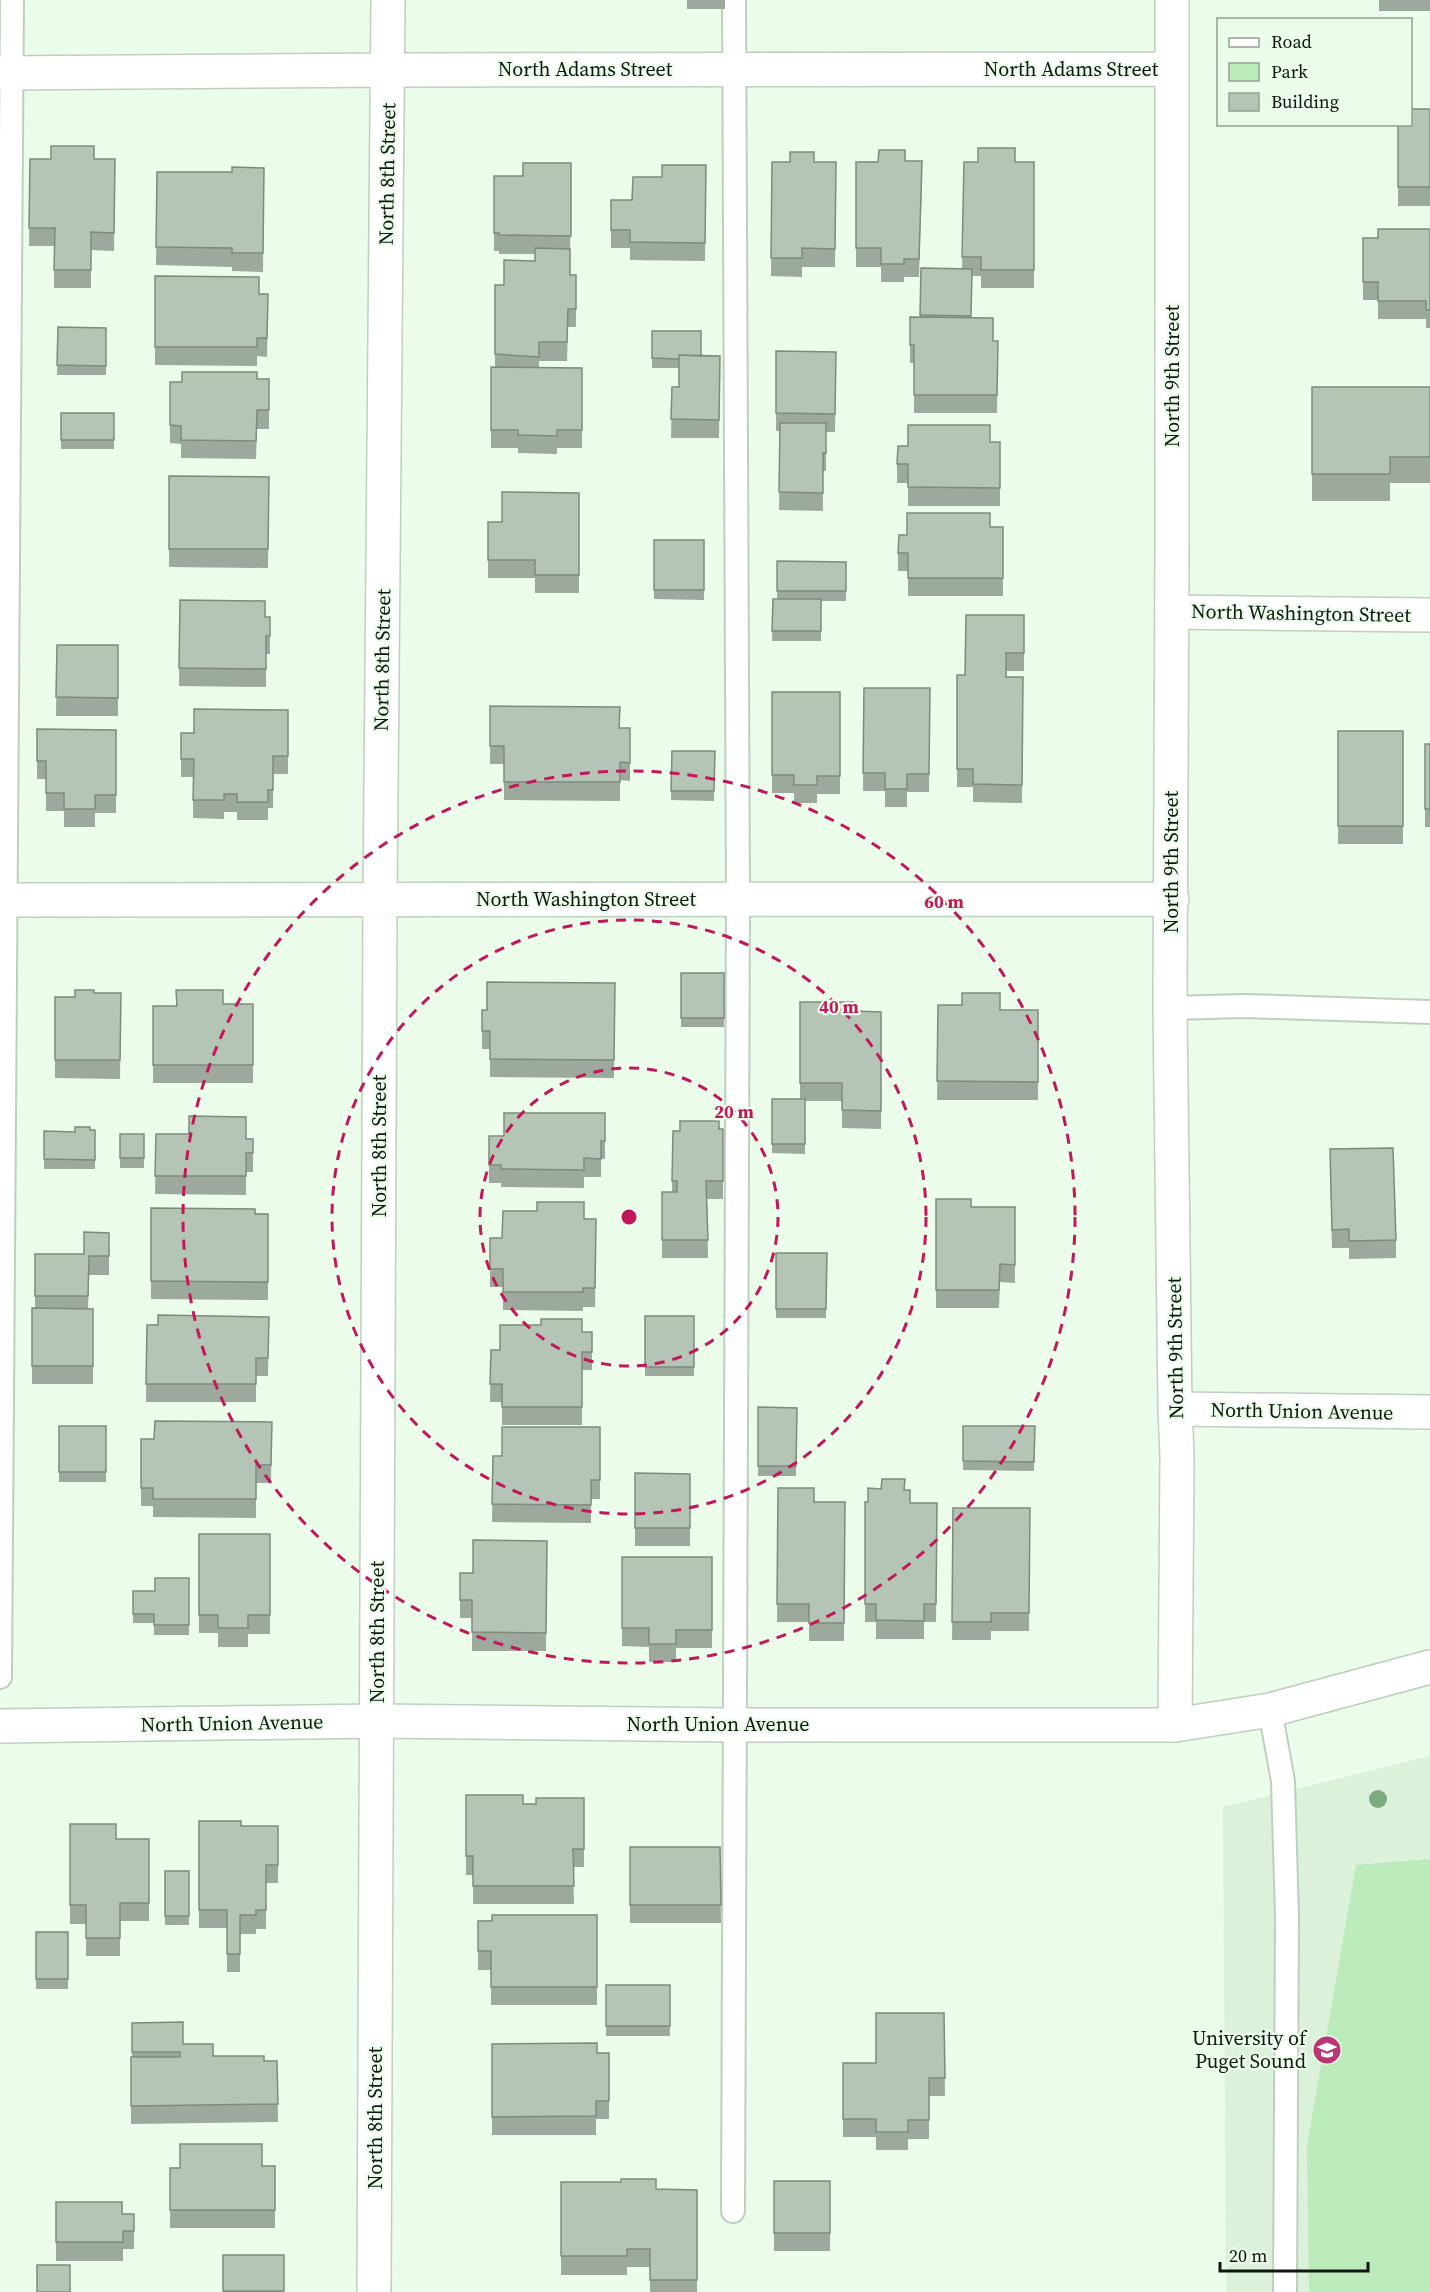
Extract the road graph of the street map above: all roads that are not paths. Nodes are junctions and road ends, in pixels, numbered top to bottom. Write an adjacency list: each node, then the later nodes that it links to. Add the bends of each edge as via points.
1 (12, 0): 8 (lane)
2 (388, 0): 7 (street, North 8th Street)
3 (734, 0): 5 (lane)
4 (1172, 0): 6 (street, North 9th Street)
5 (734, 69): 6 (street, North Adams Street); 7 (street, North Adams Street); 11 (lane)
6 (1171, 69): 9 (street, North 9th Street)
7 (388, 70): 8 (street, North Adams Street); 14 (street, North 8th Street)
8 (5, 73): 13 (lane)
9 (1172, 612): 10 (street, North Washington Street); 12 (street, North 9th Street)
10 (1430, 615)
11 (738, 899): 12 (street, North Washington Street); 14 (street, North Washington Street); 23 (lane)
12 (1172, 899): 15 (street, North 9th Street)
13 (3, 900): 14 (street, North Washington Street); 20 (lane)
14 (380, 900): 22 (street, North 8th Street)
15 (1170, 1008): 16 (lane, via 1245,1006); 17 (street, North 9th Street)
16 (1430, 1012)
17 (1175, 1409): 18 (street, North Union Avenue); 24 (street, North 9th Street)
18 (1430, 1412)
19 (1430, 1667): 21 (street, North Union Avenue)
20 (0, 1677)
21 (1270, 1710): 24 (street, North Union Avenue); 28 (lane, via 1283,1781 1287,1917)
22 (377, 1721): 23 (street, North Union Avenue); 25 (street, North Union Avenue); 27 (street, North 8th Street)
23 (735, 1725): 24 (street, North Union Avenue); 26 (lane)
24 (1175, 1725)
25 (0, 1726)
26 (734, 2211)
27 (374, 2292)
28 (1285, 2292)

